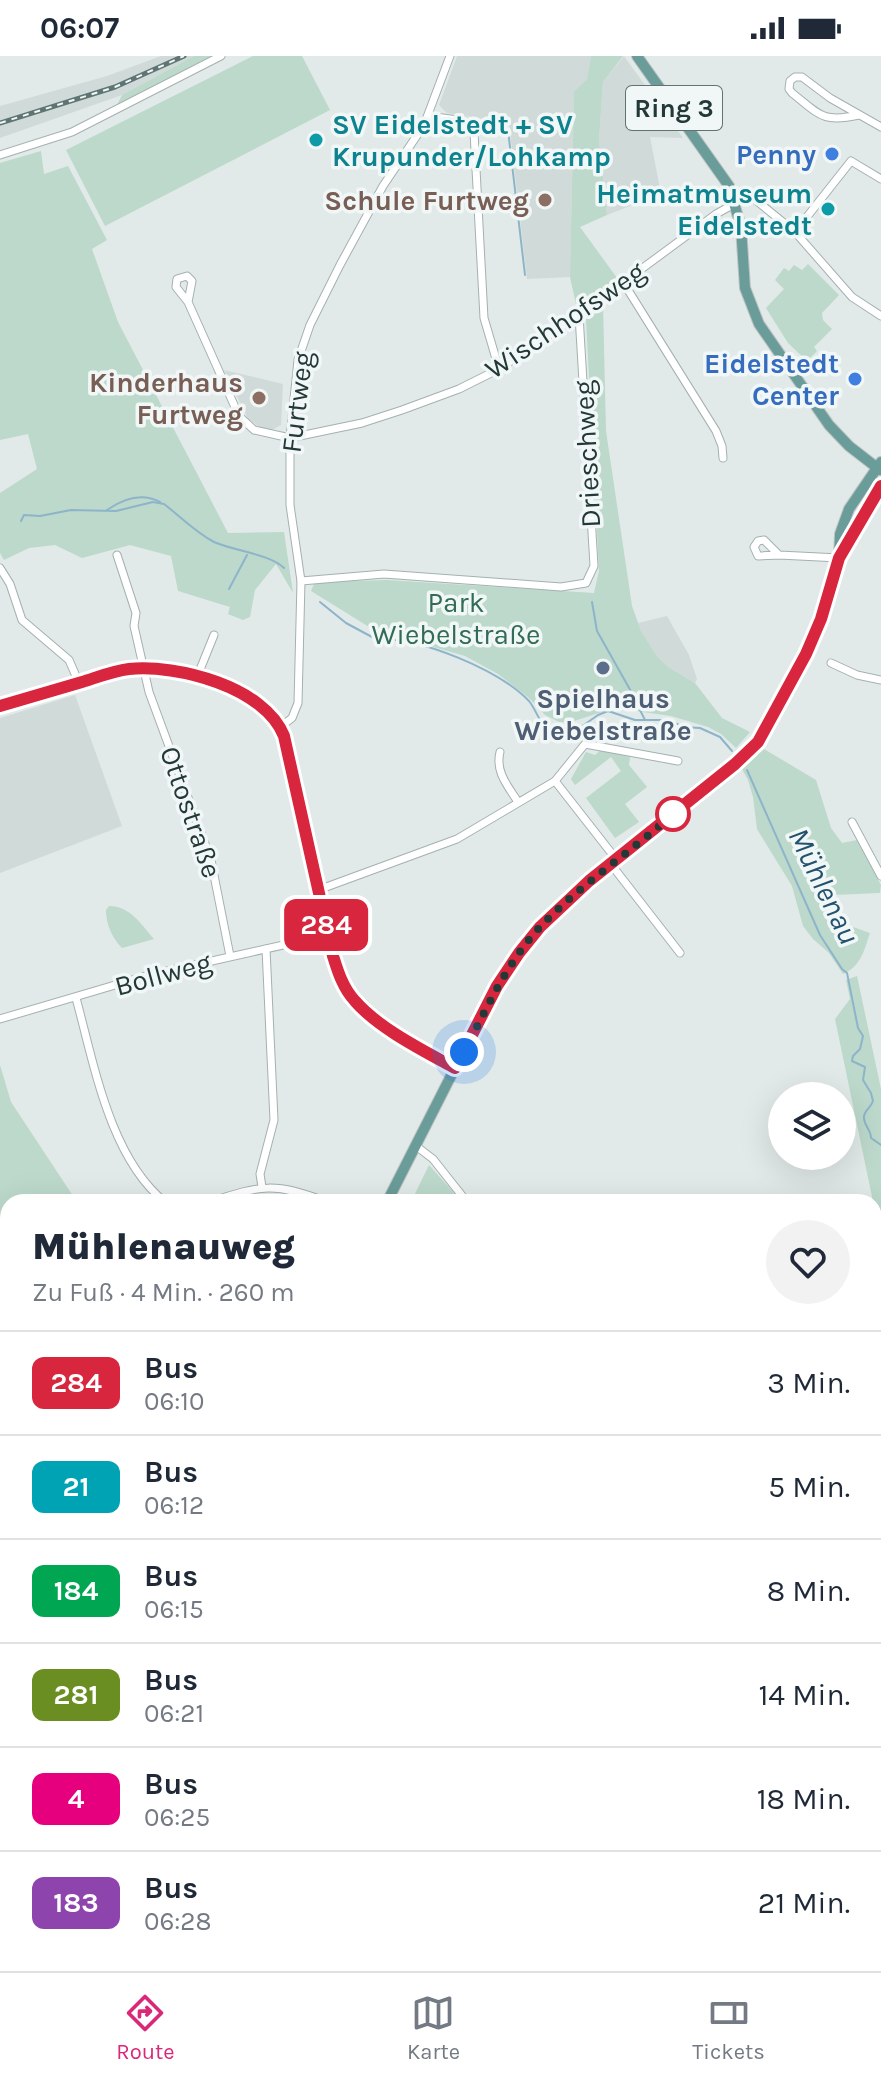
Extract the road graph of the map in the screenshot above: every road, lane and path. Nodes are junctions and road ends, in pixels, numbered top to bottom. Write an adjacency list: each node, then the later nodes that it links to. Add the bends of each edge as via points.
1 (221, 56): 7 (street, via 72,132)
2 (450, 56): 5 (street, Furtweg)
3 (637, 56): 10 (main road, Ring 3, via 723,175)
4 (859, 115): 4 (street, via 802,77 790,81 792,93 823,117); 6 (street)
5 (428, 116): 16 (street, via 465,121 474,132 484,318); 17 (street, Furtweg, via 383,186 310,325 296,369)
6 (881, 127)
7 (0, 155)
8 (881, 179): 11 (street, via 851,161)
9 (752, 197): 11 (street)
10 (736, 203): 12 (street, Wischhofsweg); 19 (main road, Ring 3, via 745,288 759,324 829,425)
11 (795, 232): 15 (street, via 852,297)
12 (623, 282): 14 (street, Wischhofsweg); 18 (street, via 716,431)
13 (188, 302): 17 (street, via 239,416 254,430)
14 (579, 315): 16 (street, Wischhofsweg); 25 (street, Drieschweg, via 594,566 589,580 579,586 384,574)
15 (881, 316)
16 (499, 369): 17 (street, Wischhofsweg, via 402,410)
17 (290, 438): 25 (street, Furtweg, via 290,505)
18 (723, 458)
19 (880, 467): 23 (main road, via 845,519)
20 (881, 486): 23 (main road)
21 (117, 555): 28 (street, Ottostraße, via 136,613)
22 (779, 555): 23 (street)
23 (839, 558): 39 (main road, via 806,654 758,742)
24 (0, 568): 31 (street, via 18,615 69,660)
25 (301, 581): 33 (street, Furtweg, via 298,703 292,718)
26 (214, 635): 29 (street)
27 (831, 663): 30 (street)
28 (143, 669): 29 (street); 31 (street); 45 (street, Ottostraße, via 211,860)
29 (197, 677): 33 (street, via 252,699)
30 (881, 680)
31 (79, 683): 32 (street)
32 (0, 706)
33 (280, 727): 41 (street)
34 (500, 752): 37 (street, via 500,772)
35 (678, 761): 36 (street, via 585,744)
36 (555, 781): 37 (street); 39 (street)
37 (518, 802): 41 (street, via 448,844)
38 (852, 822): 40 (street)
39 (613, 861): 44 (street); 48 (main road, via 519,953)
40 (881, 876)
41 (318, 890): 42 (street)
42 (328, 935): 43 (street, Bollweg); 48 (street, via 342,981 355,1001)
43 (266, 949): 45 (street, Bollweg); 50 (street, via 274,1120 260,1174)
44 (680, 953)
45 (230, 956): 46 (street, Bollweg)
46 (76, 998): 47 (street, Bollweg); 51 (street, via 98,1080 125,1150)
47 (0, 1019)
48 (455, 1068): 49 (main road)
49 (416, 1146): 54 (main road); 55 (street)
50 (262, 1187): 52 (street); 53 (street)
51 (157, 1194)
52 (238, 1194)
53 (304, 1194)
54 (391, 1194)
55 (461, 1194)

